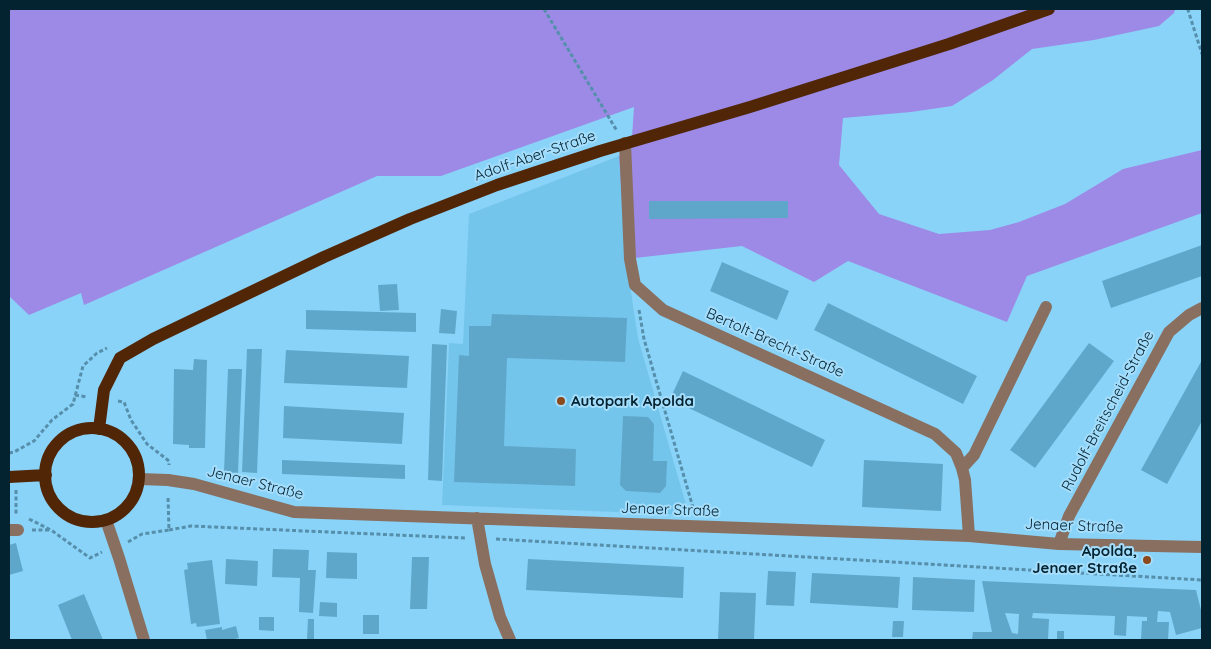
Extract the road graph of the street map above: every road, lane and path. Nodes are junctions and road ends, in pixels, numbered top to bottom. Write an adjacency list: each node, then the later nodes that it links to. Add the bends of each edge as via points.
1 (544, 9): 5 (path)
2 (1049, 9): 5 (main road, Adolf-Aber-Straße, via 750,107)
3 (1189, 9): 4 (path)
4 (1202, 54)
5 (625, 143): 6 (street, via 630,259); 9 (main road, Adolf-Aber-Straße, via 497,185 410,219 153,339 120,358 104,390)
6 (635, 285): 10 (street, Bertolt-Brecht-Straße, via 663,310 936,434 956,453); 17 (path, via 644,339)
7 (1046, 307): 10 (street, via 974,455)
8 (1202, 308): 21 (street, Rudolf-Breitscheid-Straße, via 1169,332 1069,516)
9 (100, 428): 11 (main road, via 86,428 62,439 50,455); 13 (main road, via 113,432 129,446 138,465)
10 (962, 468): 19 (street, Bertolt-Brecht-Straße)
11 (46, 475): 12 (main road); 16 (main road, via 51,496 64,513 77,520)
12 (9, 477)
13 (140, 479): 15 (street, Jenaer Straße, via 194,484 294,512); 16 (main road, via 129,505)
14 (9, 514): 23 (path, via 45,526)
15 (477, 518): 17 (street, Jenaer Straße); 20 (street)
16 (106, 520): 25 (street)
17 (699, 528): 19 (street, Jenaer Straße)
18 (168, 530): 20 (path, via 190,526)
19 (969, 536): 21 (street, Jenaer Straße)
20 (479, 538): 24 (path); 26 (street, via 500,617)
21 (1059, 544): 22 (street, Jenaer Straße)
22 (1202, 547)
23 (90, 558)
24 (1202, 580)
25 (144, 640)
26 (510, 640)

